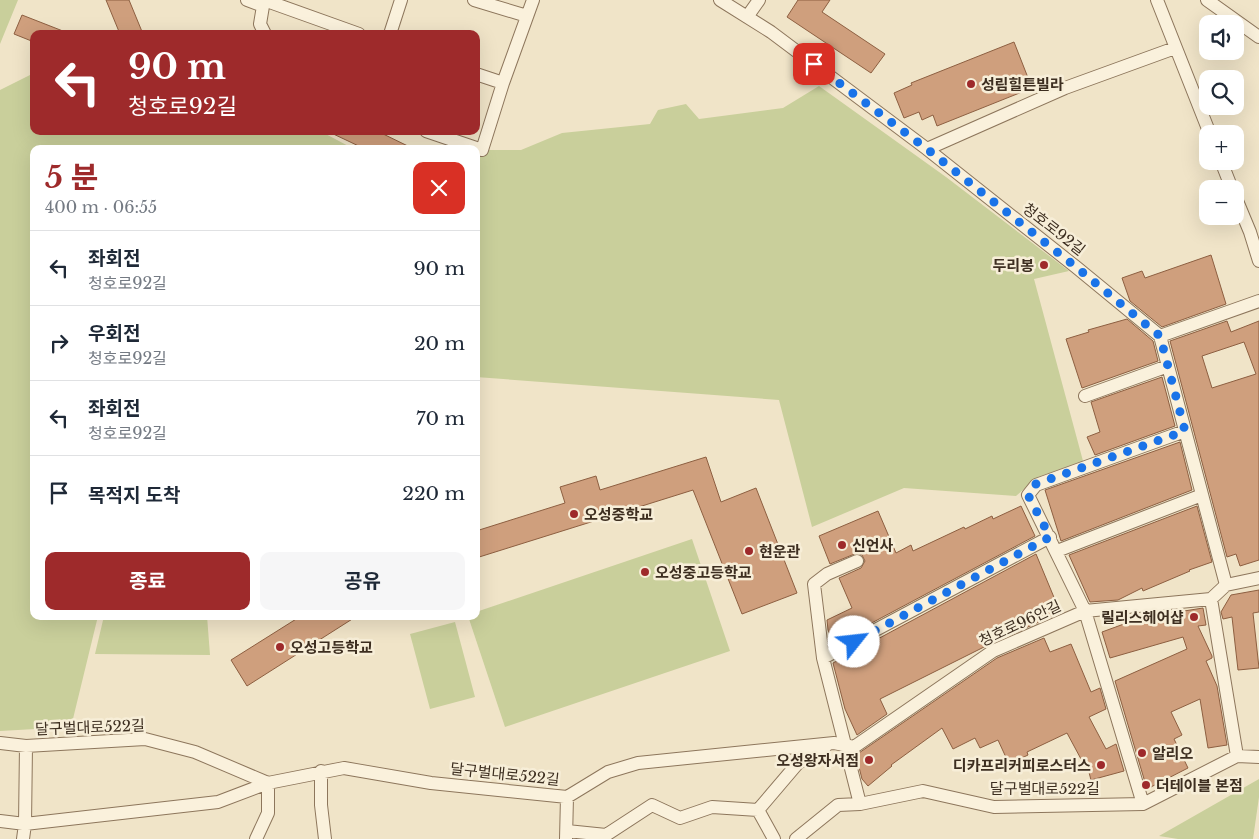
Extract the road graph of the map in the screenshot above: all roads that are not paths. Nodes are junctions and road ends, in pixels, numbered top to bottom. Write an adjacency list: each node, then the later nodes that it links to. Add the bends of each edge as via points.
1 (246, 0): 9 (street)
2 (401, 0): 14 (street)
3 (474, 0): 10 (street)
4 (533, 0): 10 (street)
5 (720, 0): 11 (street, 청호로92길)
6 (759, 0): 11 (street)
7 (1156, 0): 16 (street)
8 (1207, 0): 15 (street)
9 (263, 2): 12 (street, via 260,24); 13 (street)
10 (527, 16): 18 (street)
11 (747, 17): 23 (street, 청호로92길)
12 (263, 30)
13 (347, 30)
14 (391, 30)
15 (1259, 37)
16 (1175, 48): 19 (street); 23 (street, via 1065,88)
17 (480, 75): 18 (street)
18 (503, 83): 22 (street)
19 (1206, 125)
20 (438, 135): 21 (street)
21 (467, 145)
22 (480, 149)
23 (927, 149): 27 (street, 청호로92길)
24 (1244, 218): 25 (street)
25 (1259, 262)
26 (1259, 301): 27 (street)
27 (1160, 336): 28 (street)
28 (1168, 366): 29 (street); 30 (street)
29 (1084, 396)
30 (1185, 431): 31 (street); 32 (street, via 1036,484 1028,495)
31 (1202, 495): 33 (street); 36 (street)
32 (1050, 537): 33 (street); 39 (street)
33 (1057, 551): 38 (street)
34 (857, 561): 39 (street, via 827,574 814,584)
35 (1259, 578): 36 (street)
36 (1226, 585): 37 (street)
37 (1211, 599): 38 (street, 청호로96안길); 44 (street)
38 (1085, 611): 42 (street, 청호로96안길, via 993,651 854,747); 50 (street)
39 (823, 658): 42 (street)
40 (0, 743): 43 (street, 달구벌대로522길)
41 (828, 744): 42 (street, 달구벌대로522길); 48 (street, 달구벌대로522길, via 638,763 608,772); 51 (street, via 798,763)
42 (844, 744): 49 (street)
43 (26, 746): 47 (street, 달구벌대로522길, via 145,739 196,752); 53 (street, 달구벌대로522길)
44 (1237, 756): 45 (street, 달구벌대로522길); 50 (street, 달구벌대로522길)
45 (1259, 757)
46 (321, 771): 47 (street, 달구벌대로522길); 48 (street, 달구벌대로522길, via 344,768 431,783); 57 (street)
47 (268, 783): 53 (street, 달구벌대로522길, via 218,802); 56 (street, via 268,813)
48 (567, 797): 54 (street, 달구벌대로522길)
49 (860, 804): 50 (street, 달구벌대로522길, via 923,790 994,807); 59 (street, 달구벌대로522길, via 838,806)
50 (1143, 804)
51 (758, 810): 54 (street, 달구벌대로522길, via 712,807 680,818 652,805 606,835); 58 (street)
52 (0, 821): 53 (street, 달구벌대로522길)
53 (25, 824): 55 (street, 달구벌대로522길)
54 (567, 835)
55 (23, 839)
56 (256, 839)
57 (325, 839)
58 (774, 839)
59 (796, 839)

